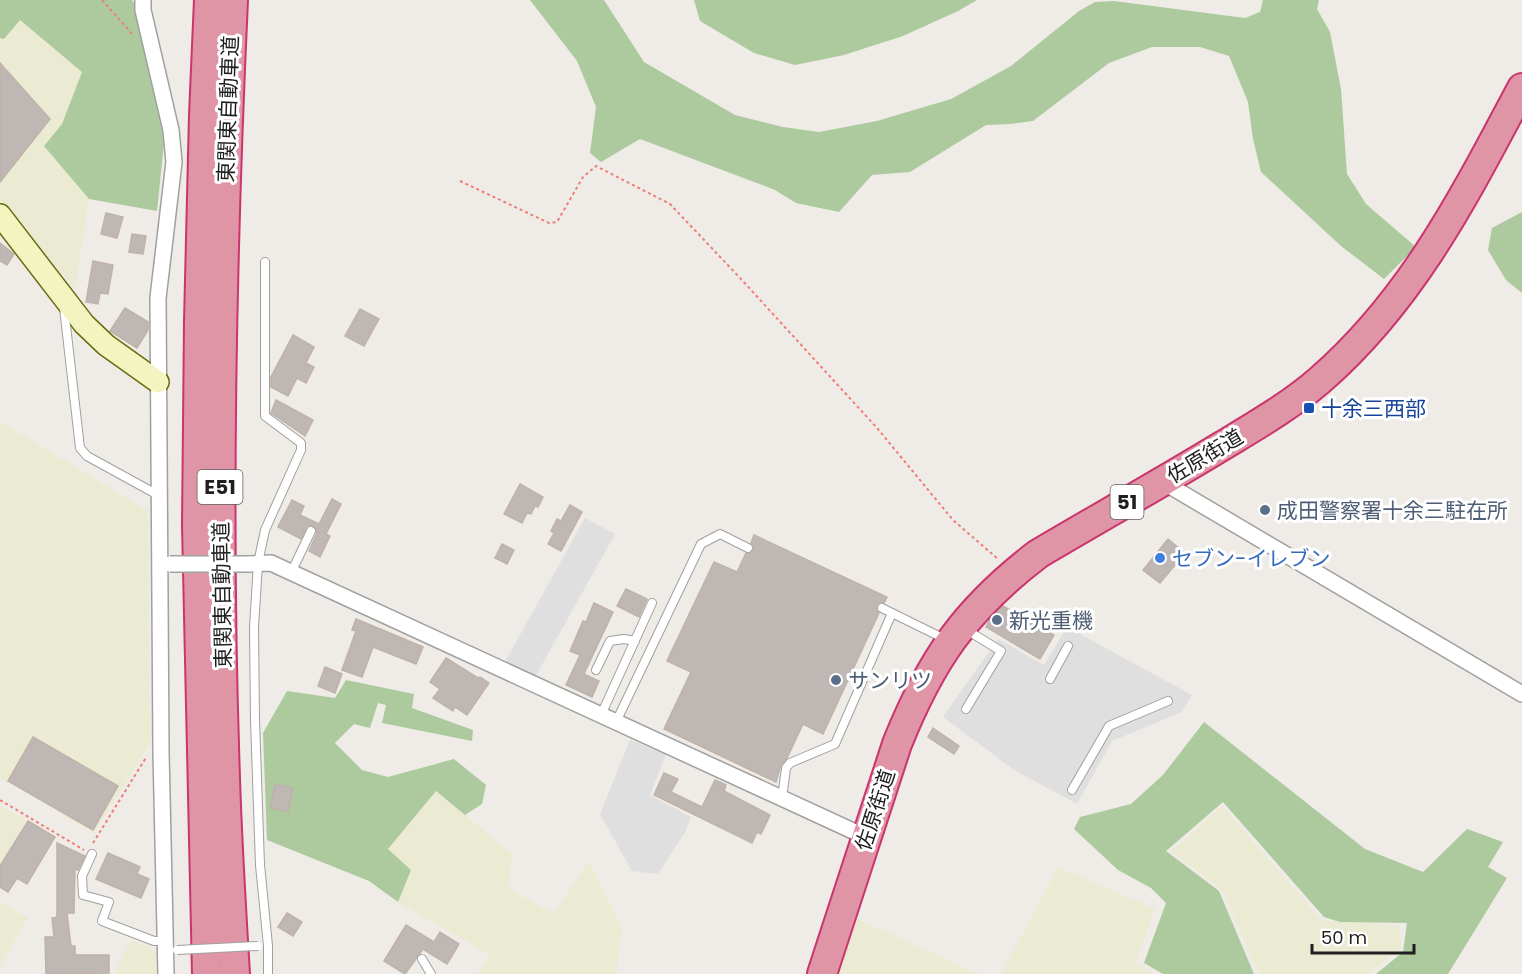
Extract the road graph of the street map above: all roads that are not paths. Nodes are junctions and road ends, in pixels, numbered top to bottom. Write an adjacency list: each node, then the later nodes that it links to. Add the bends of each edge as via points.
1 (143, 0): 8 (street, via 171,130 174,162 158,298)
2 (209, 0): 37 (highway, 東関東自動車道 / E51, via 197,513)
3 (233, 0): 38 (highway, 東関東自動車道 / E51, via 227,116 220,524 225,778)
4 (1522, 88): 9 (highway, 佐原街道 / 51, via 1438,240 1416,274 1366,335 1293,401)
5 (0, 215): 7 (street)
6 (266, 262): 13 (lane, via 265,416 301,443 301,450)
7 (62, 295): 8 (street, via 106,345); 10 (lane, via 80,448 87,456)
8 (158, 382): 10 (street)
9 (1162, 482): 19 (highway, 佐原街道 / 51, via 1038,554 984,599); 24 (street)
10 (158, 495): 14 (street)
11 (311, 531): 15 (lane)
12 (748, 548): 28 (lane, via 720,534 701,544)
13 (254, 563): 14 (street, bridge); 15 (street, via 271,563); 33 (lane, via 260,865)
14 (164, 565): 34 (street, via 161,752)
15 (291, 573): 27 (street)
16 (652, 603): 20 (lane)
17 (882, 608): 18 (lane)
18 (892, 613): 19 (lane); 30 (lane, via 835,744 790,763)
19 (955, 634): 26 (lane, via 1001,651); 31 (highway, 佐原街道 / 51, via 910,709)
20 (634, 641): 22 (lane, via 610,641); 27 (lane)
21 (1068, 646): 23 (lane)
22 (596, 670)
23 (1050, 679)
24 (1522, 694)
25 (1168, 701): 29 (lane, via 1109,726)
26 (966, 709)
27 (601, 715): 28 (street)
28 (616, 722): 30 (street)
29 (1072, 790)
30 (782, 798): 31 (street)
31 (866, 837): 41 (highway, 佐原街道 / 51)
32 (92, 854): 34 (lane, via 82,876 83,895 109,902 102,921)
33 (268, 946): 34 (lane, bridge); 39 (lane)
34 (169, 947): 36 (street)
35 (422, 959): 40 (lane)
36 (166, 974)
37 (207, 974)
38 (235, 974)
39 (268, 974)
40 (431, 974)
41 (822, 974)

